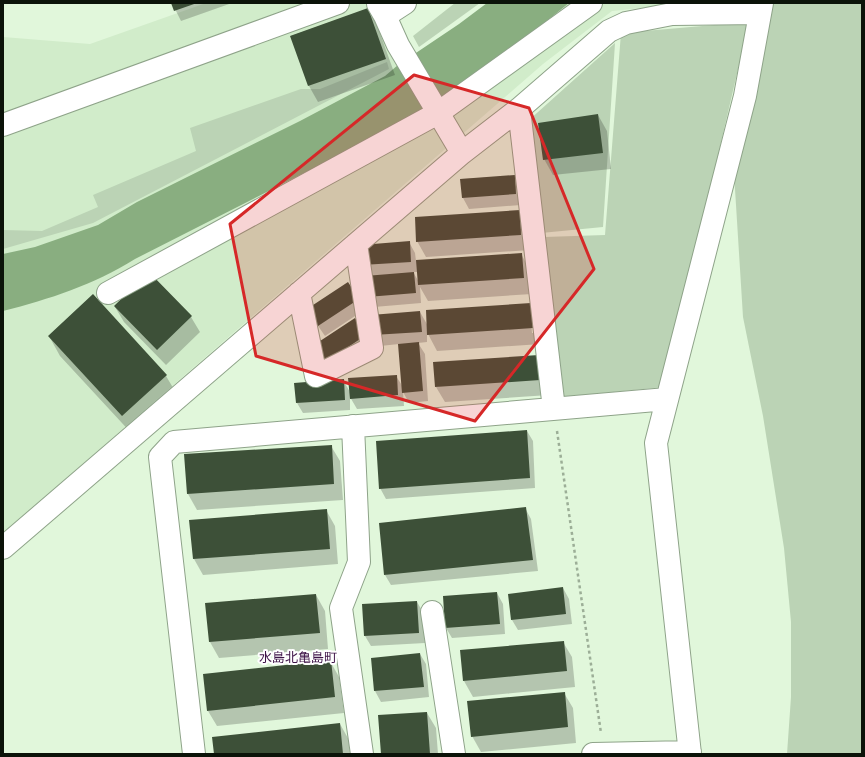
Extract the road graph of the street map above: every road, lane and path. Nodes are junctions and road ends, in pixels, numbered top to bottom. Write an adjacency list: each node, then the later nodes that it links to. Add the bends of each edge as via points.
1 (338, 3): 8 (street)
2 (405, 3): 5 (street)
3 (591, 3): 7 (street)
4 (760, 8): 6 (street, via 672,14 626,23 609,31); 13 (street, via 745,96)
5 (381, 10): 7 (street, via 398,46)
6 (519, 109): 9 (street); 14 (street)
7 (436, 111): 9 (street); 11 (street)
8 (3, 125)
9 (462, 154): 10 (street)
10 (356, 244): 12 (street); 12 (street, via 372,348 316,376)
11 (108, 293)
12 (299, 293): 16 (street)
13 (667, 399): 14 (street); 19 (street, via 656,443)
14 (554, 409): 15 (street); 18 (path)
15 (353, 426): 20 (street, via 174,442 160,457); 21 (street, via 359,562 341,608)
16 (3, 548)
17 (432, 612): 22 (street)
18 (598, 753): 19 (street)
19 (690, 753)
20 (194, 754)
21 (362, 754)
22 (454, 754)

